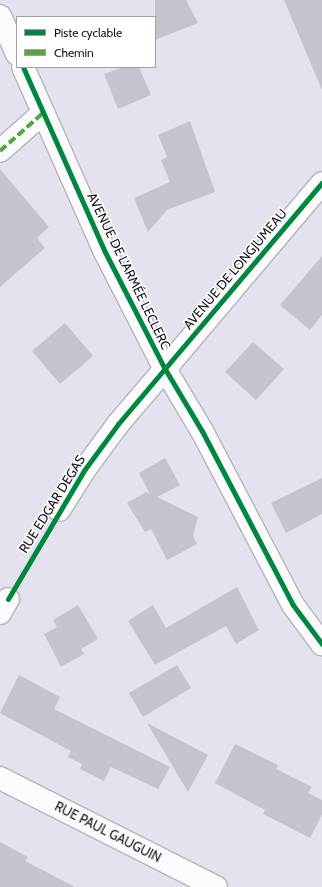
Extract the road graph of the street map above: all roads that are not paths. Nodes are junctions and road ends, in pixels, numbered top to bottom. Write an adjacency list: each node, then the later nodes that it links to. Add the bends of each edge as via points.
1 (0, 16): 2 (street)
2 (16, 52)
3 (23, 68): 4 (street, AVENUE DE L'ARMÉE LECLERC)
4 (43, 113): 5 (street); 7 (street, AVENUE DE L'ARMÉE LECLERC, via 104,252)
5 (0, 151)
6 (322, 183): 7 (street, AVENUE DE LONGJUMEAU)
7 (165, 369): 8 (street, RUE EDGAR DEGAS, via 118,424 85,469); 9 (street, AVENUE DE L'ARMÉE LECLERC, via 202,431 293,605)
8 (60, 510)
9 (322, 644)
10 (0, 778): 11 (street, RUE PAUL GAUGUIN)
11 (216, 887)

